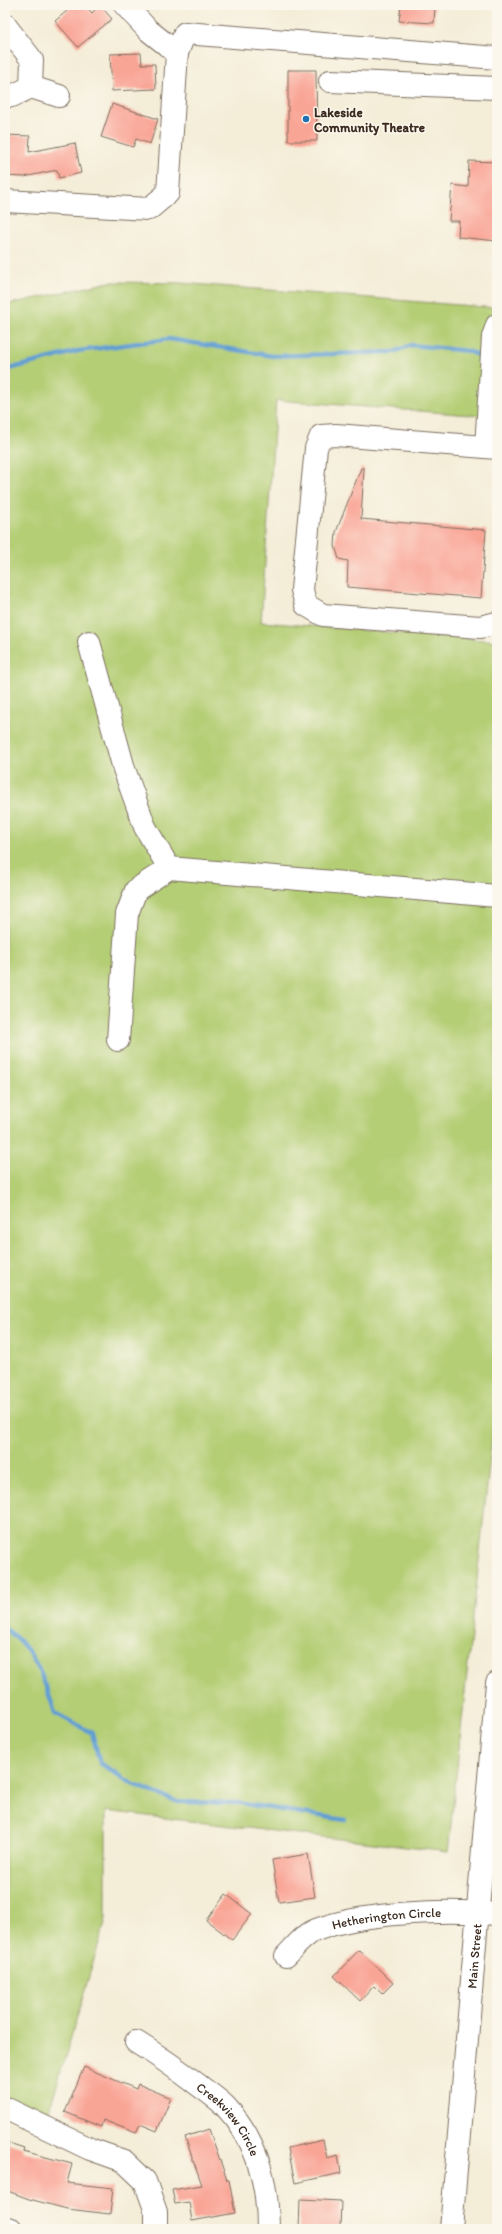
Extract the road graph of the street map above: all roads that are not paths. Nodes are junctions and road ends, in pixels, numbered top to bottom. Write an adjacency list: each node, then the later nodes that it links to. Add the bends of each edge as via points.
1 (126, 5): 3 (street, via 148,30)
2 (5, 24): 6 (street, via 32,60)
3 (177, 53): 4 (street, via 185,33); 10 (street, via 168,193 149,209)
4 (497, 58)
5 (330, 82): 7 (street)
6 (32, 86): 8 (street, via 12,96); 9 (street)
7 (497, 88)
8 (5, 96)
9 (59, 96)
10 (5, 202)
11 (497, 325): 12 (street, via 493,337)
12 (491, 447): 13 (street, via 321,436 316,448 302,590 306,605 323,615 480,627)
13 (497, 623)
14 (89, 642): 15 (street, via 124,769 145,827)
15 (169, 868): 16 (street); 17 (street, via 136,890 127,914)
16 (497, 896)
17 (118, 1040)
18 (497, 1683): 19 (street, Main Street)
19 (487, 1913): 20 (street, Hetherington Circle, via 425,1912 355,1920 314,1930); 27 (street, Main Street)
20 (286, 1956)
21 (136, 2042): 26 (street, Creekview Circle, via 167,2061 225,2106 237,2122 258,2160 265,2184)
22 (5, 2108): 25 (street, via 90,2150 124,2161 145,2181 156,2212)
23 (5, 2227): 24 (street)
24 (11, 2229)
25 (156, 2229)
26 (268, 2229)
27 (451, 2229)

